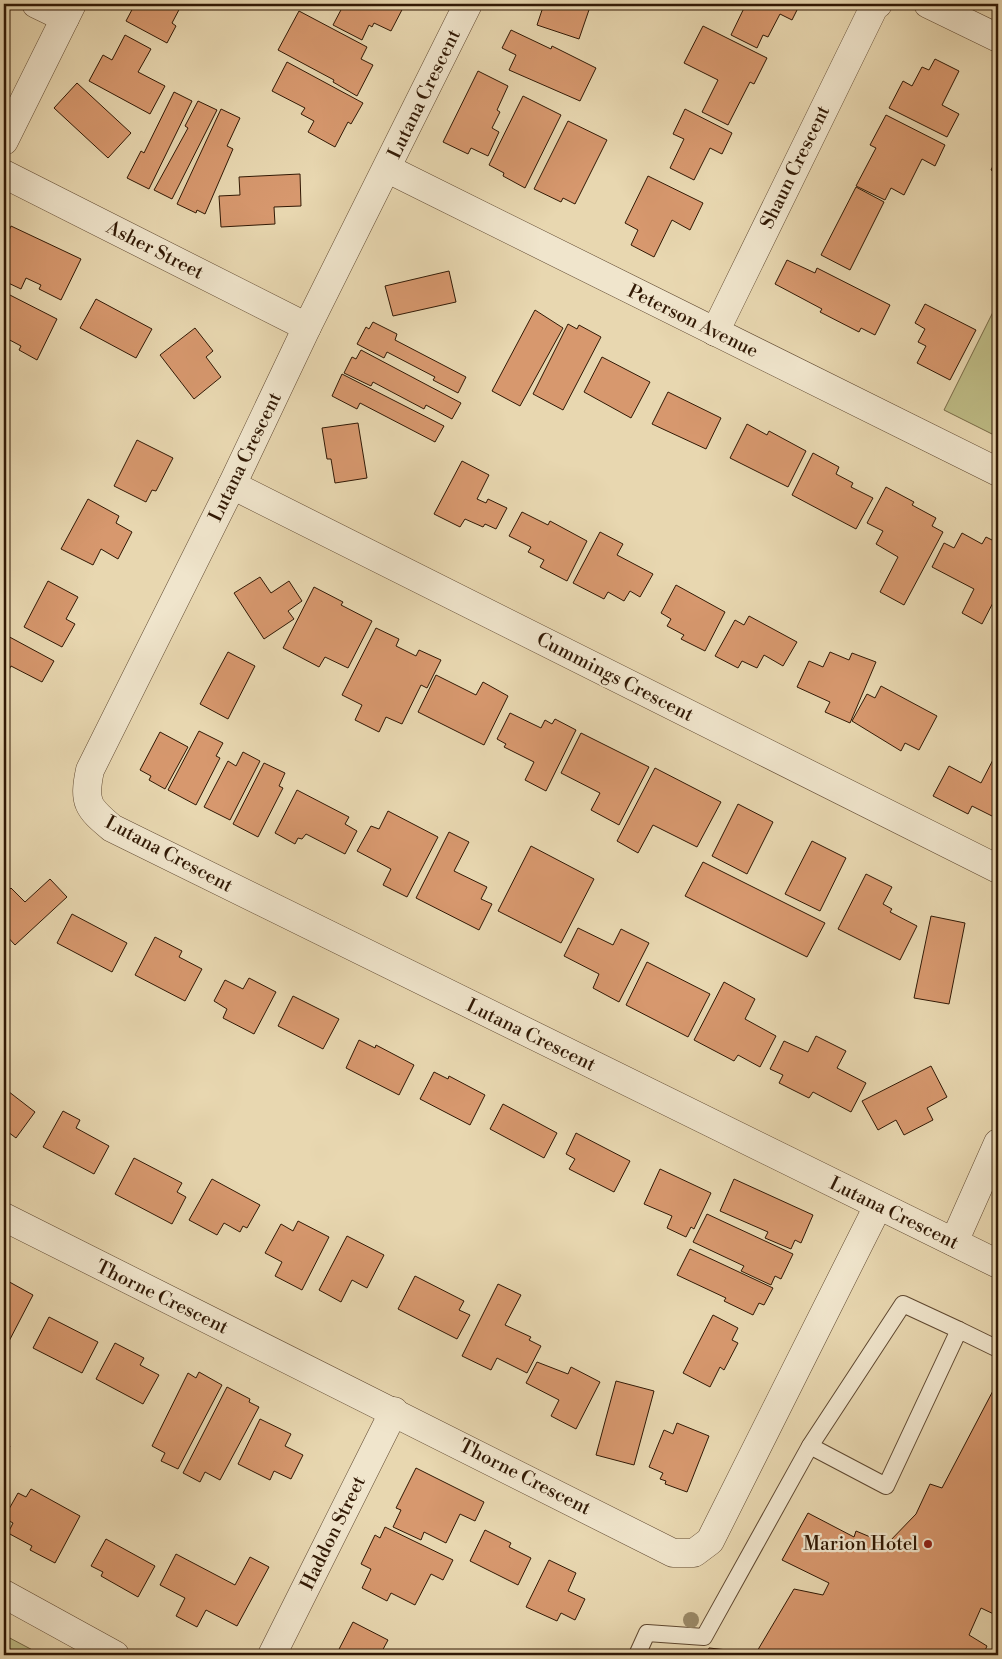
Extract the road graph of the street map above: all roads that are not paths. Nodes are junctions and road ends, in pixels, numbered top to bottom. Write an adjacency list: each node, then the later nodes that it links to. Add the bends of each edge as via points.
1 (36, 4): 5 (street)
2 (468, 4): 8 (street, Lutana Crescent)
3 (878, 4): 11 (street, Shaun Crescent, via 869,15)
4 (928, 4): 6 (street)
5 (68, 11): 7 (street)
6 (998, 38)
7 (4, 141)
8 (388, 169): 10 (street, Lutana Crescent); 11 (street, Peterson Avenue)
9 (4, 174): 10 (street, Asher Street)
10 (307, 327): 13 (street, Lutana Crescent)
11 (715, 332): 12 (street, Peterson Avenue)
12 (998, 472)
13 (232, 485): 14 (street, Cummings Crescent); 16 (street, Lutana Crescent, via 90,770 85,790 92,811 121,832)
14 (998, 869)
15 (998, 1143): 18 (street)
16 (878, 1206): 18 (street, Lutana Crescent); 22 (street, Thorne Crescent, via 710,1541 694,1553 673,1553)
17 (4, 1217): 22 (street, Thorne Crescent)
18 (954, 1242): 19 (street, Lutana Crescent)
19 (998, 1264)
20 (960, 1330): 21 (lane); 23 (lane, via 903,1304); 23 (lane, via 886,1486)
21 (998, 1349)
22 (394, 1411): 26 (street, Haddon Street)
23 (810, 1446): 27 (lane, via 704,1637 648,1633)
24 (4, 1594): 25 (street)
25 (115, 1655)
26 (272, 1655)
27 (637, 1655)

